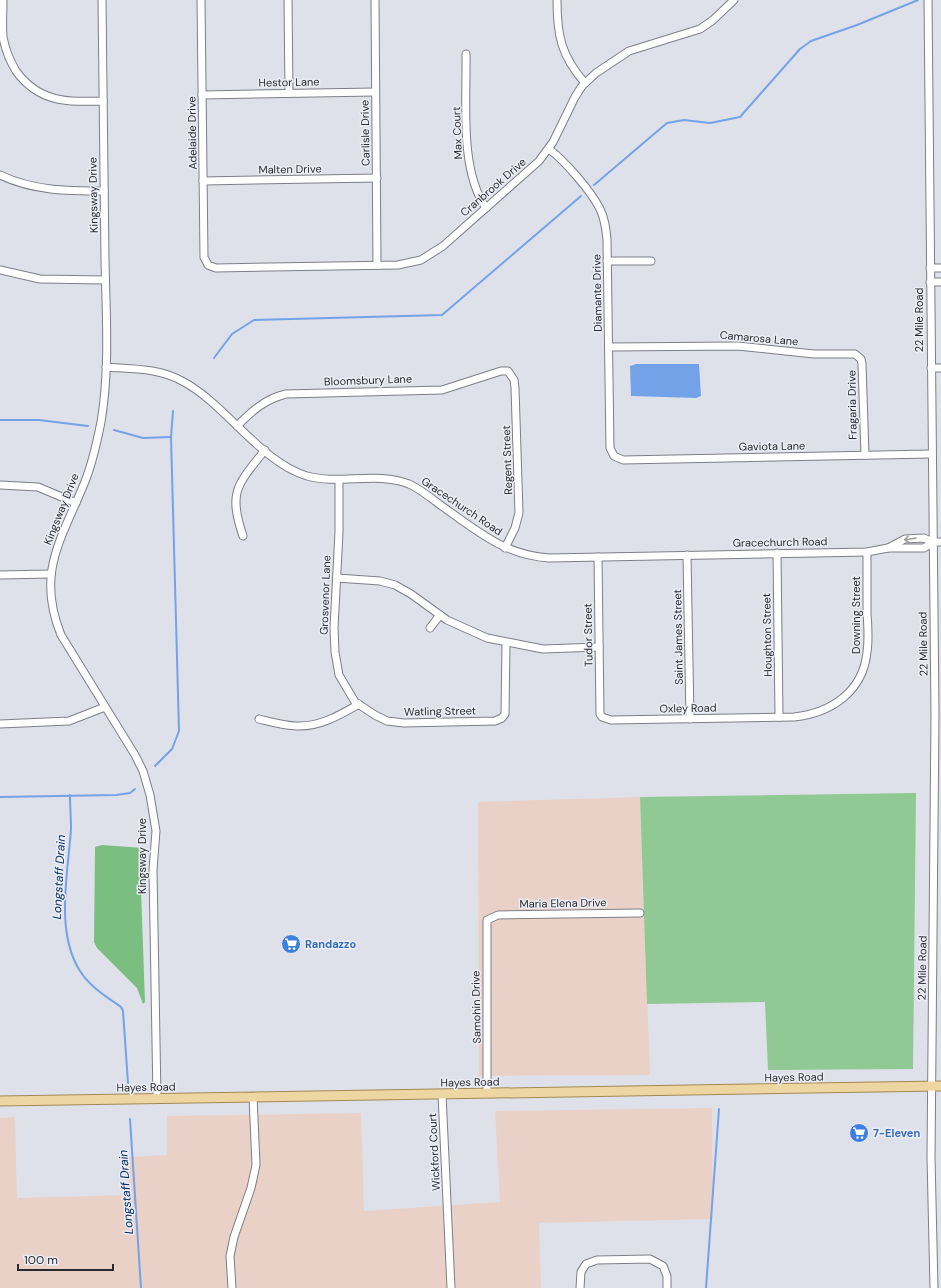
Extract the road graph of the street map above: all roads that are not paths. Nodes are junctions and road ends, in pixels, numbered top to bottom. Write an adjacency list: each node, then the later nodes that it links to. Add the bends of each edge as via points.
1 (3, 0): 14 (street, via 3,37 13,67 21,78 34,90 51,97 68,101)
2 (102, 0): 14 (street, Kingsway Drive)
3 (201, 0): 13 (street, Adelaide Drive)
4 (288, 0): 12 (street)
5 (375, 0): 11 (street, Carlisle Drive)
6 (557, 0): 10 (street, via 562,46 572,66)
7 (734, 0): 10 (street, Cranbrook Drive, via 700,29 629,51)
8 (928, 2): 25 (street, 22 Mile Road)
9 (466, 54): 20 (street, Max Court, via 469,166 476,192)
10 (585, 83): 15 (street, Cranbrook Drive, via 575,97)
11 (375, 92): 12 (street, Hestor Lane); 17 (street, Carlisle Drive)
12 (289, 93): 13 (street, Hestor Lane)
13 (202, 95): 18 (street, Adelaide Drive)
14 (104, 101): 19 (street, Kingsway Drive)
15 (549, 149): 20 (street, Cranbrook Drive, via 526,174); 21 (street, Diamante Drive, via 592,196 600,210 606,232)
16 (0, 175): 19 (street, via 47,190)
17 (376, 178): 18 (street, Malten Drive); 24 (street, Carlisle Drive)
18 (203, 181): 23 (street, Adelaide Drive, via 204,257)
19 (104, 191): 28 (street, Kingsway Drive)
20 (486, 208): 24 (street, Cranbrook Drive, via 427,257 406,264)
21 (607, 261): 22 (street); 31 (street, Diamante Drive)
22 (651, 261)
23 (208, 265): 24 (street, Cranbrook Drive, via 216,268)
24 (377, 265)
25 (930, 268): 26 (street); 29 (street, 22 Mile Road)
26 (941, 268)
27 (0, 270): 28 (street, via 40,279)
28 (105, 280): 33 (street, Kingsway Drive)
29 (930, 282): 30 (street); 34 (street, 22 Mile Road)
30 (941, 282)
31 (609, 347): 32 (street, Camarosa Lane, via 738,346 805,354); 41 (street, Diamante Drive, via 610,448)
32 (859, 356): 40 (street, Fragaria Drive, via 862,364)
33 (106, 367): 37 (street, Gracechurch Road, via 152,370 182,381 198,391); 44 (street, Kingsway Drive, via 104,402 98,434 85,483)
34 (930, 368): 35 (street); 39 (street, 22 Mile Road)
35 (941, 368)
36 (508, 371): 37 (street, Bloomsbury Lane, via 442,390 286,394 255,408); 48 (street, Regent Street, via 514,380 515,388 520,513)
37 (237, 426): 38 (street, Gracechurch Road)
38 (265, 450): 42 (street, Gracechurch Road, via 282,464 307,476); 45 (street, via 244,476 237,490 234,506)
39 (931, 454): 40 (street, Gaviota Lane); 46 (street, 22 Mile Road)
40 (865, 455): 41 (street, Gaviota Lane, via 622,460)
41 (614, 456)
42 (339, 480): 48 (street, Gracechurch Road, via 391,479 409,484); 55 (street, Grosvenor Lane)
43 (0, 485): 44 (street, via 38,487)
44 (76, 503): 53 (street, Kingsway Drive, via 55,553)
45 (243, 536)
46 (933, 542): 47 (street, Gracechurch Road); 49 (street, Gracechurch Road, via 924,548 888,548); 67 (street, 22 Mile Road)
47 (941, 542)
48 (505, 548): 52 (street, Gracechurch Road, via 541,557)
49 (866, 552): 50 (street, Gracechurch Road); 63 (street, Downing Street, via 868,648 865,665 858,680 843,698 826,710 810,715)
50 (777, 553): 51 (street, Gracechurch Road); 63 (street, Houghton Street)
51 (687, 555): 52 (street, Gracechurch Road); 65 (street, Saint James Street)
52 (598, 556): 59 (street, Tudor Street)
53 (51, 574): 54 (street); 61 (street, Kingsway Drive, via 51,600 59,631)
54 (0, 575)
55 (337, 578): 56 (street, via 380,581 395,585); 60 (street, Grosvenor Lane, via 334,628 337,664 342,681 355,702)
56 (440, 615): 57 (street); 58 (street, via 478,635)
57 (430, 628)
58 (506, 644): 59 (street, via 543,649); 60 (street, Watling Street, via 507,704 505,714 496,721 387,721)
59 (599, 647): 62 (street, Tudor Street)
60 (359, 704): 64 (street, via 329,720 315,724 297,726)
61 (105, 707): 66 (street, via 69,721); 75 (street, Kingsway Drive, via 143,771 155,819 152,870)
62 (600, 714): 65 (street, Oxley Road, via 611,720)
63 (779, 717): 65 (street, Oxley Road)
64 (259, 719)
65 (690, 719)
66 (0, 724)
67 (938, 882): 68 (street, 22 Mile Road)
68 (938, 893): 71 (street, 22 Mile Road)
69 (640, 913): 70 (street, Maria Elena Drive, via 498,915)
70 (487, 920): 73 (street, Samohin Drive)
71 (936, 1086): 73 (main road, Hayes Road); 81 (street, 22 Mile Road, via 932,1200)
72 (442, 1094): 73 (main road, Hayes Road); 74 (main road, Hayes Road); 78 (street, Wickford Court)
73 (487, 1094)
74 (253, 1097): 75 (main road, Hayes Road); 77 (street, via 256,1165 230,1256)
75 (157, 1098): 76 (main road, Hayes Road)
76 (0, 1101)
77 (232, 1288)
78 (451, 1288)
79 (580, 1288): 80 (street, via 581,1272 590,1262 650,1259 663,1266 667,1276)
80 (667, 1288)
81 (934, 1288)

